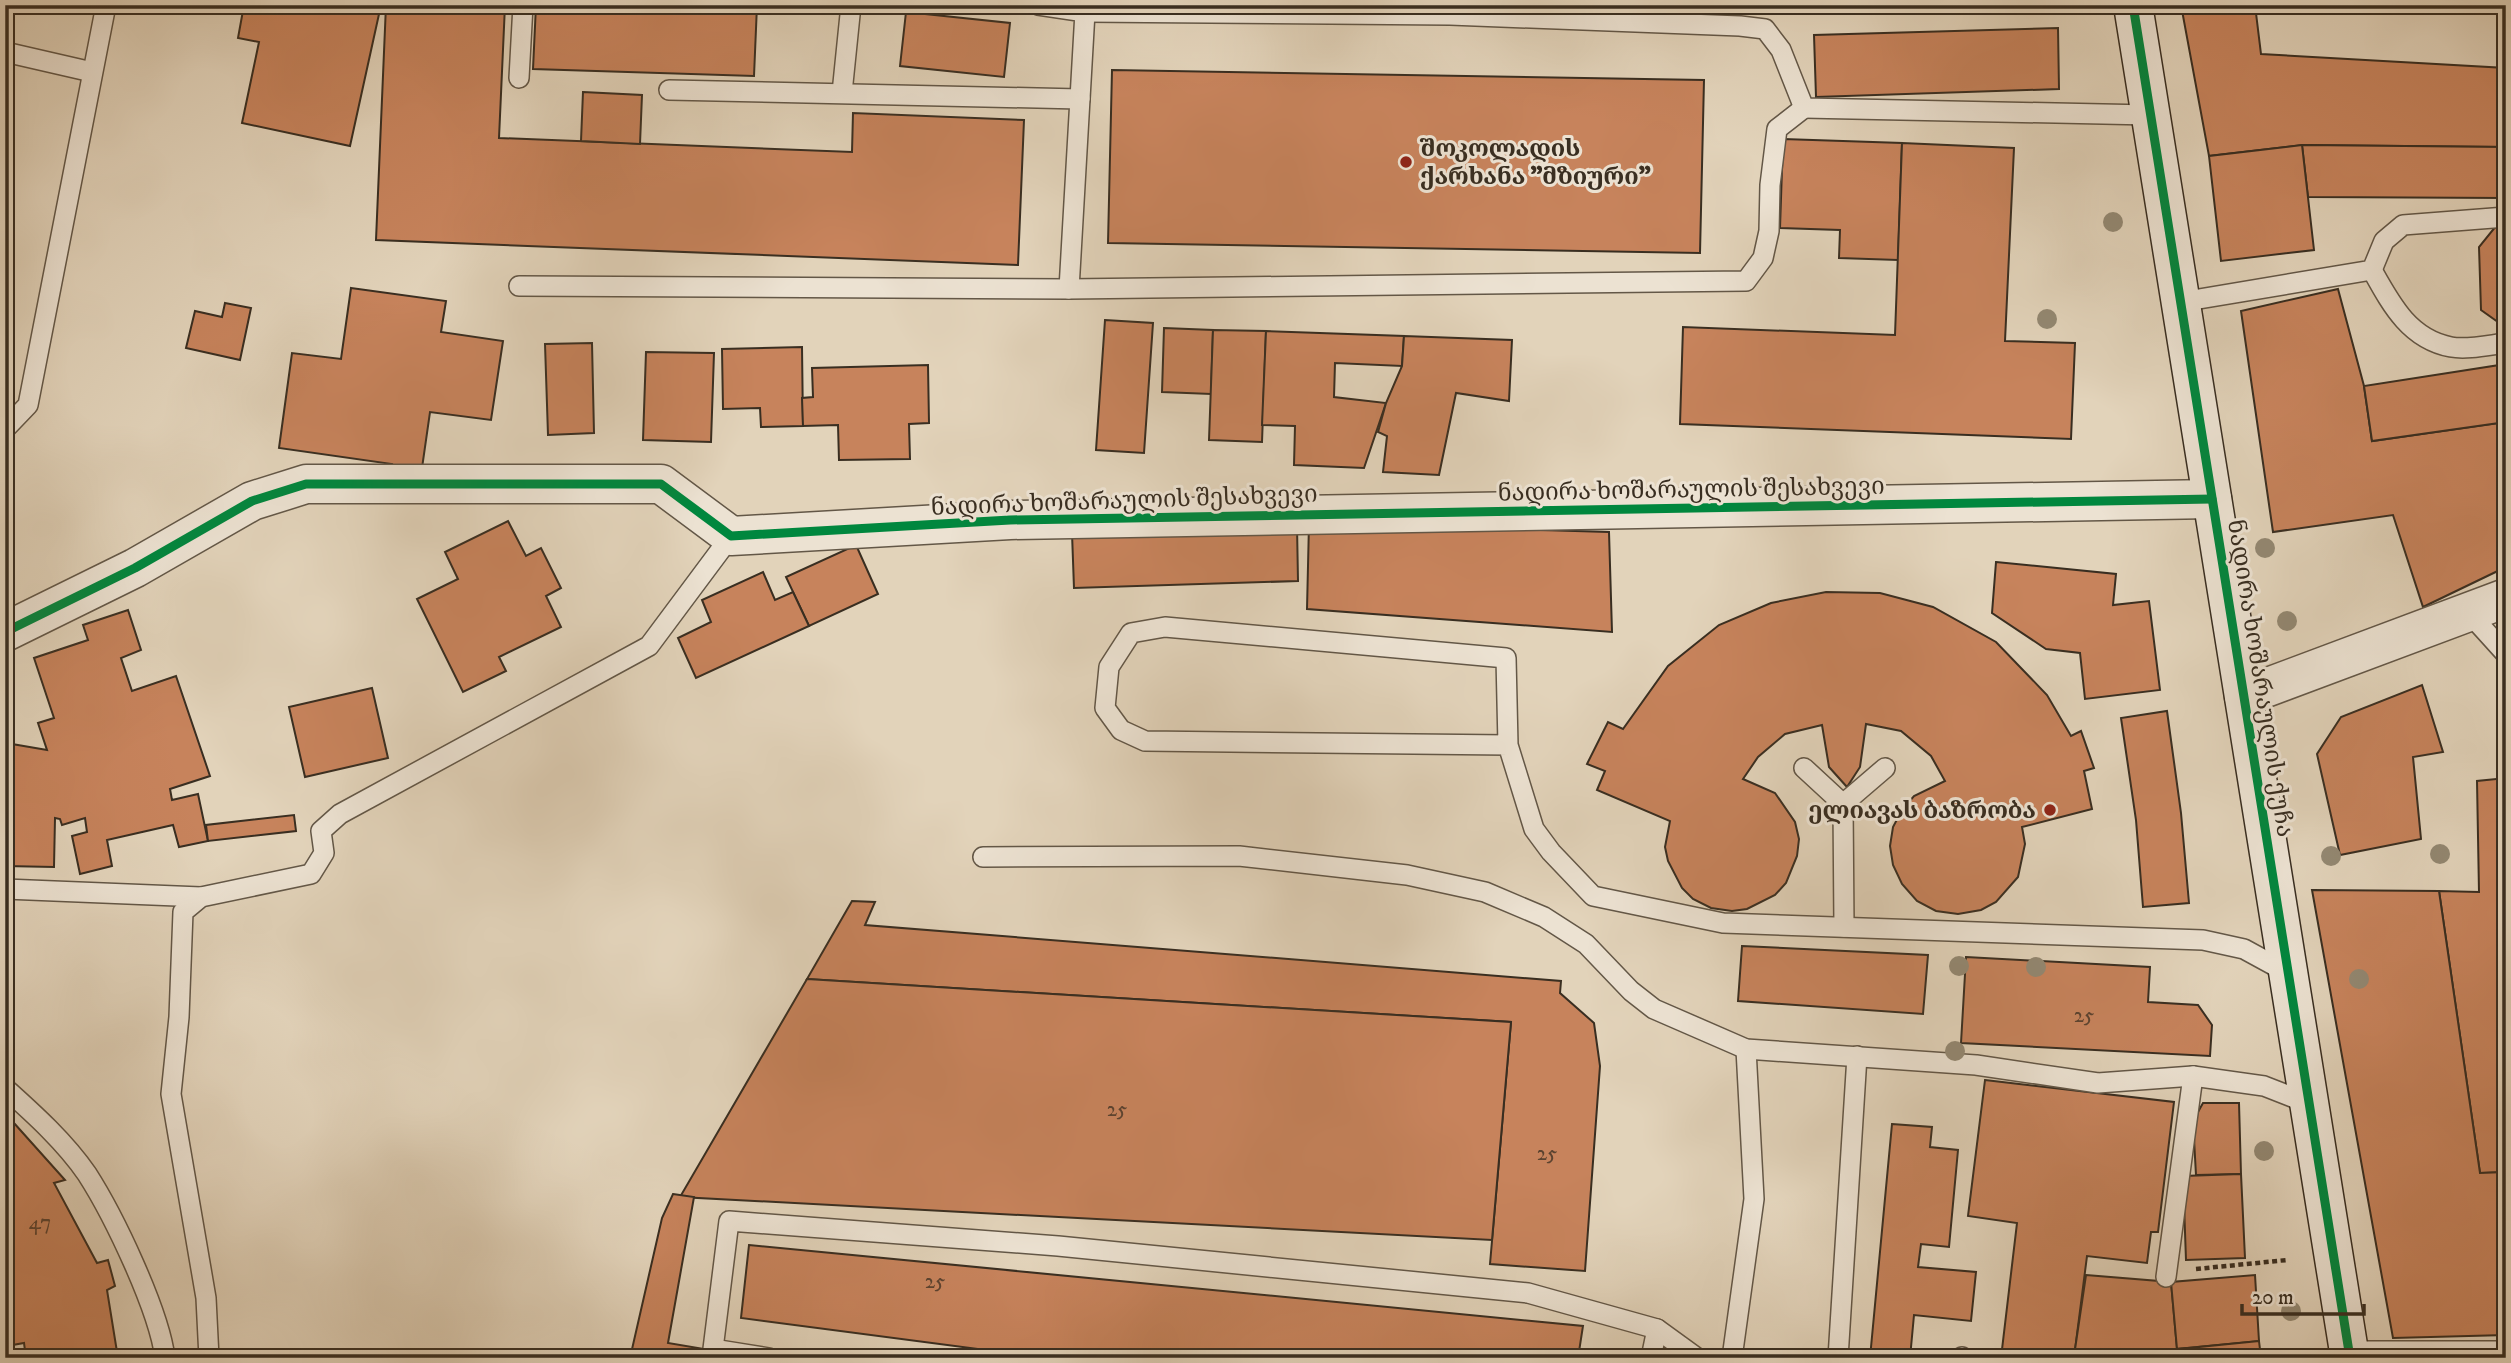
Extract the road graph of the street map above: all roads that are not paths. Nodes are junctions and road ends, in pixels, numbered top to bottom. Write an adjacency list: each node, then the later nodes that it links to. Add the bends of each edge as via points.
1 (106, 5): 8 (lane)
2 (523, 5): 9 (lane)
3 (851, 5): 11 (lane)
4 (1038, 5): 6 (lane)
5 (2133, 5): 14 (street, ნადირა ხოშარაულის ქუჩა)
6 (1085, 12): 12 (lane); 13 (lane, via 1450,15 1765,29 1781,50)
7 (5, 52): 8 (lane)
8 (92, 72): 21 (lane, via 28,405)
9 (519, 78)
10 (669, 90): 11 (lane)
11 (842, 93): 12 (lane)
12 (1080, 99): 18 (lane)
13 (1804, 107): 14 (lane); 18 (lane, via 1777,129 1766,244 1763,258 1746,281)
14 (2150, 115): 19 (street, ნადირა ხოშარაულის ქუჩა)
15 (2506, 217): 16 (lane, via 2403,225 2384,241)
16 (2372, 270): 19 (lane); 20 (lane, via 2395,312 2418,335 2452,348)
17 (519, 286): 18 (lane)
18 (1069, 289)
19 (2180, 302): 22 (street, ნადირა ხოშარაულის ქუჩა)
20 (2506, 344)
21 (5, 429)
22 (2212, 499): 23 (street, ნადირა ხოშარაულის შესახვევი, via 1010,520); 28 (street, ნადირა ხოშარაულის ქუჩა)
23 (731, 536): 26 (street, via 661,484 306,484 252,500 135,568); 35 (lane, via 649,646 340,814 321,831 324,853 311,874)
24 (2506, 598): 25 (street)
25 (2468, 612): 27 (lane); 28 (street)
26 (5, 632)
27 (2506, 654)
28 (2244, 696): 37 (street, ნადირა ხოშარაულის ქუჩა)
29 (1508, 744): 29 (lane, via 1506,658 1165,627 1130,633 1109,667 1105,708 1121,730 1145,741); 36 (lane, via 1534,829 1593,896 1723,923)
30 (1804, 768): 32 (lane)
31 (1885, 768): 32 (lane)
32 (1843, 804): 36 (lane)
33 (983, 857): 38 (lane, via 1239,856 1407,876 1485,892 1544,918 1586,944 1654,1009)
34 (5, 888): 35 (lane)
35 (201, 897): 48 (lane, via 183,912 171,1094 205,1298)
36 (1844, 927): 37 (lane, via 2203,940 2244,949)
37 (2289, 973): 42 (street, ნადირა ხოშარაულის ქუჩა)
38 (1746, 1049): 39 (lane); 52 (lane, via 1754,1199)
39 (1857, 1056): 40 (lane, via 1976,1065 2098,1083); 53 (lane)
40 (2193, 1076): 42 (lane, via 2264,1086); 43 (lane)
41 (5, 1088): 47 (lane, via 41,1120 86,1174 134,1266 163,1342)
42 (2310, 1104): 46 (street, ნადირა ხოშარაულის ქუჩა)
43 (2167, 1275)
44 (1657, 1329): 49 (lane, via 1528,1293 1058,1246 729,1221 713,1349); 50 (lane); 51 (lane)
45 (2506, 1351): 46 (lane)
46 (2350, 1354)
47 (164, 1358)
48 (209, 1358)
49 (769, 1358)
50 (1651, 1358)
51 (1697, 1358)
52 (1732, 1358)
53 (1838, 1358)

